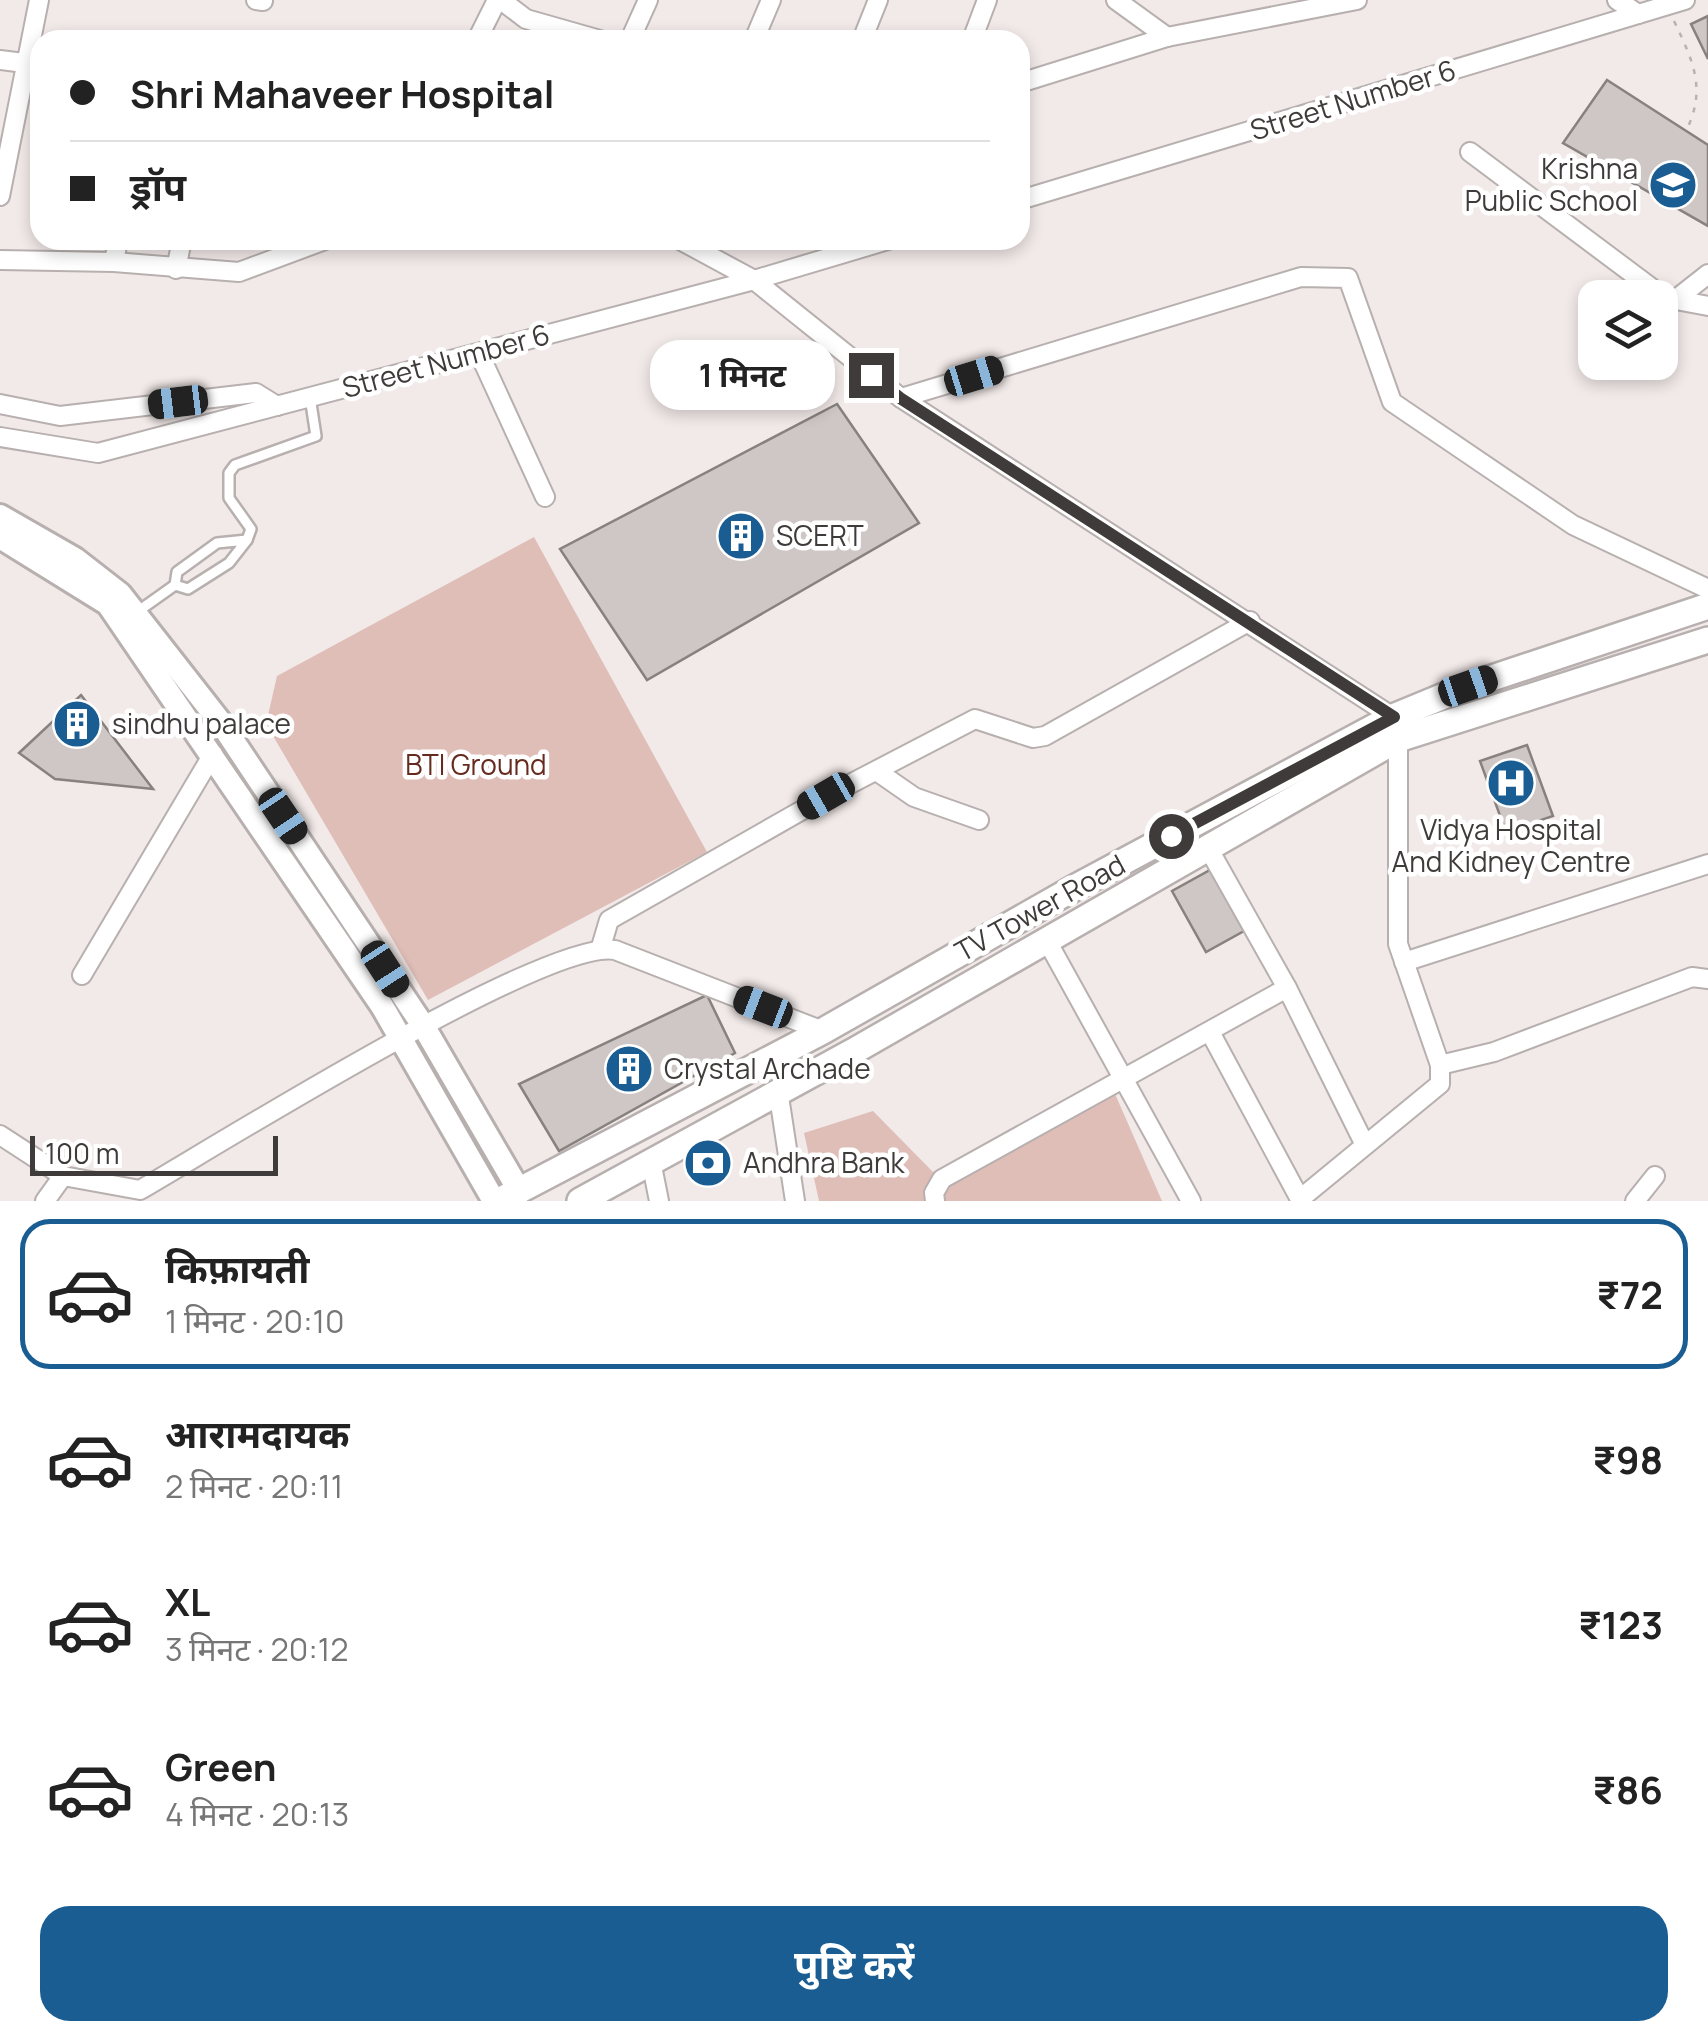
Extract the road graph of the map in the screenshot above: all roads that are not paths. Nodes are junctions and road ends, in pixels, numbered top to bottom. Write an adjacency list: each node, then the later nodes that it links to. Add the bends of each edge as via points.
1 (38, 0): 14 (street)
2 (499, 0): 13 (street); 15 (street)
3 (534, 0): 13 (street)
4 (648, 0): 17 (street)
5 (771, 0): 18 (street)
6 (878, 0): 19 (street)
7 (987, 0): 20 (street)
8 (1116, 0): 21 (street)
9 (1357, 0): 21 (street)
10 (1617, 0): 12 (street)
11 (1686, 0): 12 (street, Street Number 6)
12 (1638, 14): 28 (street, Street Number 6)
13 (526, 19): 16 (street)
14 (36, 30)
15 (482, 30)
16 (565, 30)
17 (634, 30)
18 (758, 30)
19 (866, 30)
20 (976, 30)
21 (1167, 37): 25 (street)
22 (0, 60): 23 (street)
23 (30, 64)
24 (30, 80): 27 (street)
25 (1030, 80)
26 (1470, 152): 39 (street)
27 (0, 196)
28 (1030, 197)
29 (116, 250): 35 (street)
30 (180, 250): 36 (street)
31 (290, 250): 36 (street, via 239,272)
32 (698, 250): 38 (street)
33 (825, 250): 38 (street, Street Number 6)
34 (0, 260): 35 (street)
35 (114, 262): 36 (street)
36 (176, 269)
37 (1708, 274): 40 (street)
38 (754, 280): 43 (street, Street Number 6); 45 (street)
39 (1641, 280)
40 (1678, 297)
41 (1678, 301): 42 (street)
42 (1708, 306)
43 (480, 352): 44 (street, Street Number 6); 49 (street)
44 (310, 397): 47 (street, Street Number 6); 52 (lane, via 316,436 235,465 228,474 230,498 251,530)
45 (900, 398): 54 (street, via 1301,278 1348,278 1392,402 1573,525); 57 (street)
46 (0, 404): 47 (street, via 60,416 256,393)
47 (277, 406): 48 (street, Street Number 6, via 98,453)
48 (0, 436)
49 (544, 497)
50 (0, 516): 56 (street, via 75,559)
51 (0, 536): 60 (street, via 108,604)
52 (247, 540): 53 (lane, via 229,563 188,589); 53 (lane, via 217,543 176,572)
53 (175, 586): 56 (lane)
54 (1708, 589)
55 (1708, 606): 59 (main road, TV Tower Road, via 1468,686)
56 (135, 613): 65 (street, via 221,723)
57 (1250, 621): 59 (street); 61 (street, via 1045,736 975,719)
58 (1708, 640): 59 (main road, TV Tower Road)
59 (1396, 728): 63 (main road, TV Tower Road); 69 (street, via 1398,944); 73 (main road, TV Tower Road, via 1076,887)
60 (213, 754): 66 (street); 70 (street)
61 (878, 772): 62 (street, via 914,797); 68 (street, via 609,920)
62 (978, 820)
63 (1207, 846): 67 (main road, TV Tower Road); 72 (street)
64 (1708, 864): 69 (street)
65 (326, 881): 66 (street); 75 (street)
66 (306, 894): 75 (street)
67 (1046, 939): 77 (street); 78 (main road, TV Tower Road)
68 (601, 948): 73 (street); 75 (street, via 554,961)
69 (1404, 962): 76 (street)
70 (82, 975)
71 (1708, 979): 76 (street, via 1692,977 1494,1052)
72 (1287, 988): 74 (street); 80 (street)
73 (823, 1031): 84 (main road, TV Tower Road)
74 (1210, 1032): 77 (street); 85 (street)
75 (414, 1033): 82 (street, via 140,1190); 84 (street)
76 (1440, 1065): 80 (street, via 1440,1084)
77 (1124, 1081): 90 (street, via 942,1179); 91 (street)
78 (778, 1090): 81 (main road, TV Tower Road); 89 (street)
79 (0, 1135): 82 (street)
80 (1365, 1144): 85 (street)
81 (651, 1161): 87 (main road, TV Tower Road); 88 (street)
82 (63, 1176): 86 (street)
83 (1655, 1176): 92 (street)
84 (509, 1199)
85 (1300, 1200)
86 (45, 1201)
87 (580, 1201)
88 (659, 1201)
89 (795, 1201)
90 (935, 1201)
91 (1192, 1201)
92 (1634, 1201)

